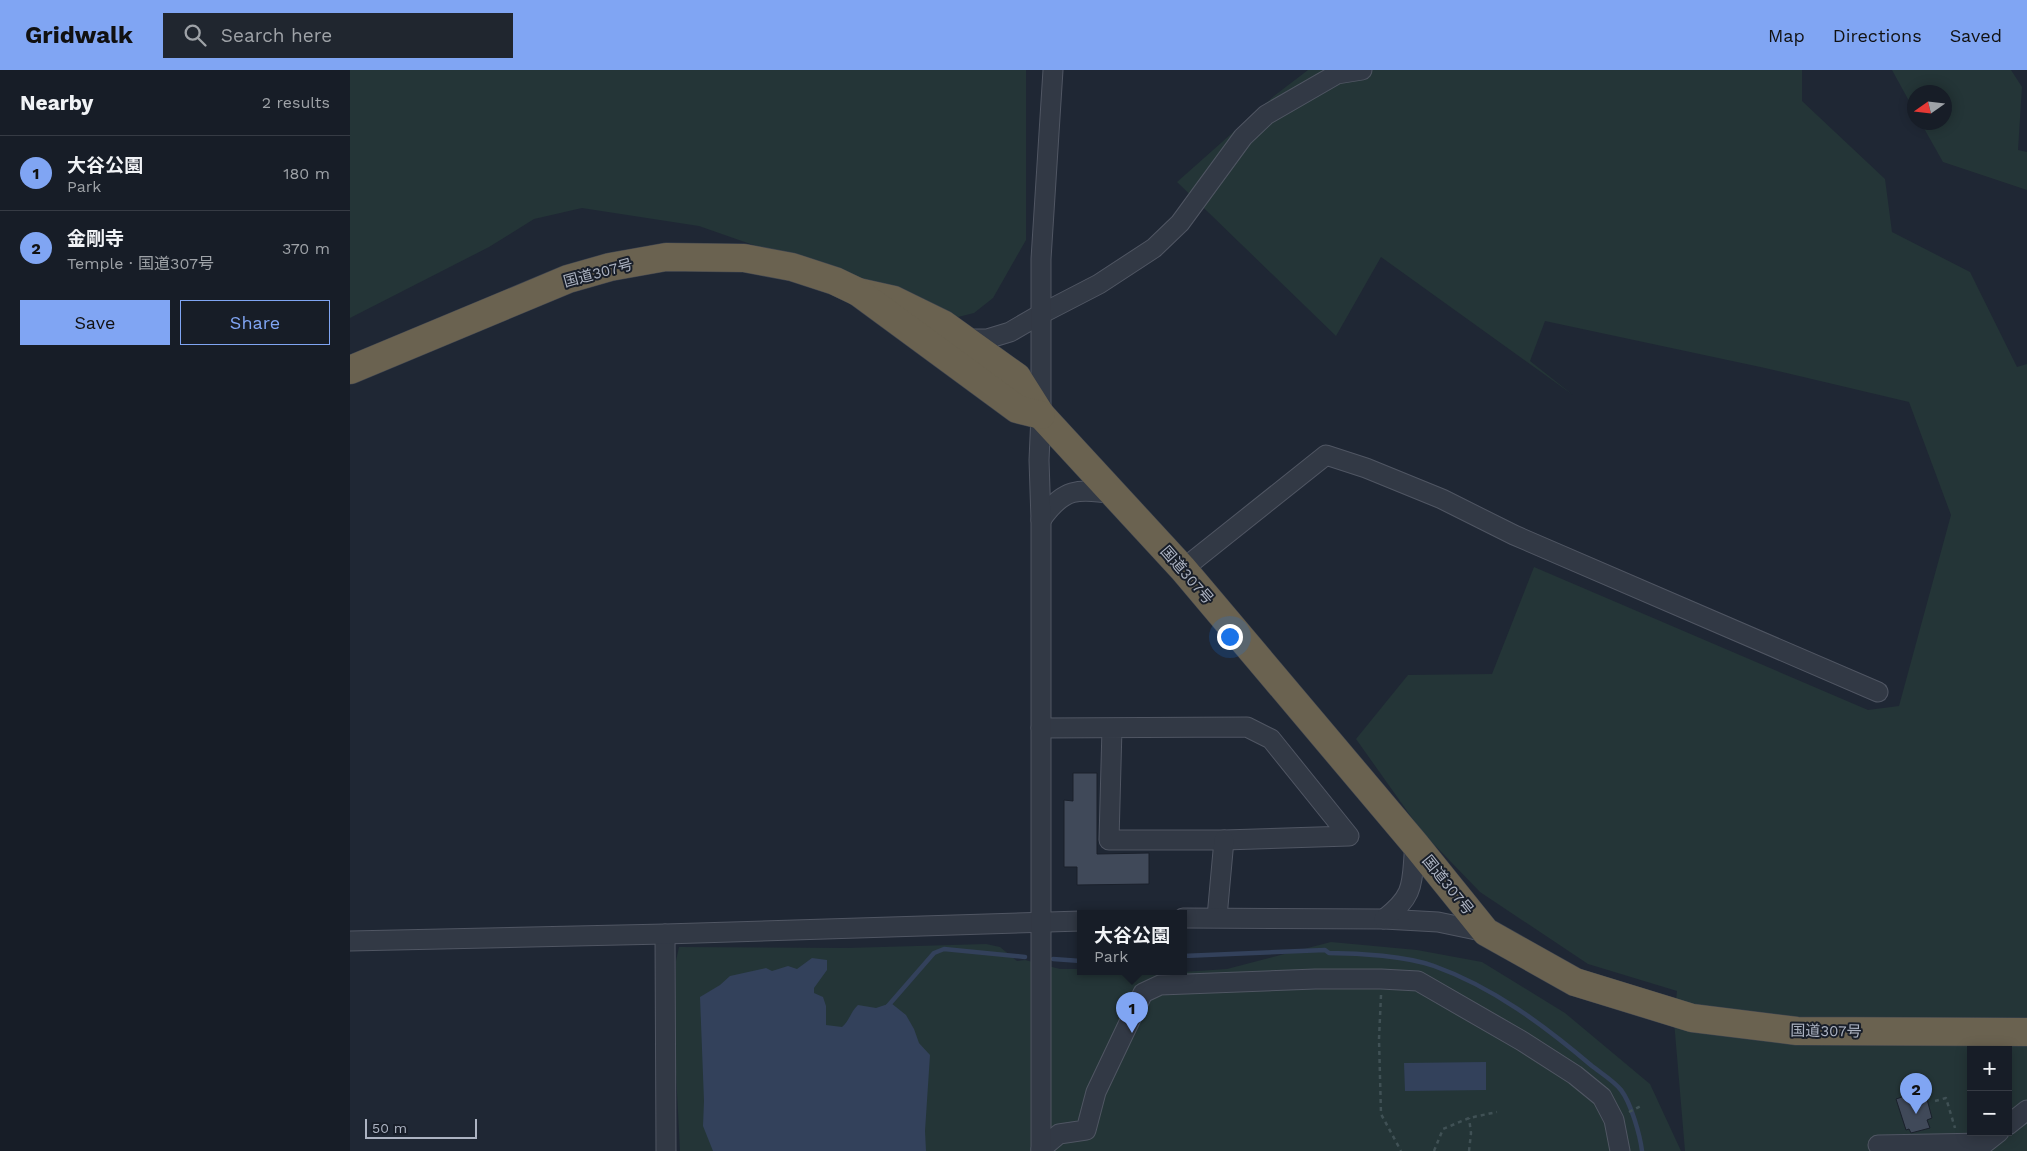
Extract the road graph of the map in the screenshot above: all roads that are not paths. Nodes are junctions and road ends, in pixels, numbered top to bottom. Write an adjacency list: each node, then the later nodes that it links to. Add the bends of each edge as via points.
1 (1053, 70): 4 (street, via 1041,259)
2 (1362, 70): 4 (street, via 1337,74 1266,115 1242,137 1180,223 1154,248 1099,284)
3 (858, 292): 5 (highway, 国道307号, via 894,300 943,324); 6 (highway, 国道307号, via 792,267 744,258 666,257 610,267 568,279); 7 (highway, 国道307号, via 1017,409)
4 (1041, 314): 5 (street, via 1010,332 988,339); 7 (street)
5 (965, 339): 7 (highway, 国道307号, via 1017,377)
6 (350, 370)
7 (1041, 415): 8 (highway, 国道307号); 9 (street)
8 (1114, 494): 9 (street, via 1074,491 1060,497); 10 (highway, 国道307号)
9 (1041, 520): 12 (street)
10 (1183, 568): 11 (street, via 1326,455 1442,499 1514,536); 15 (highway, 国道307号)
11 (1878, 692)
12 (1041, 728): 13 (street); 20 (street)
13 (1112, 728): 14 (street, via 1109,840); 14 (street, via 1247,727 1271,739 1349,836)
14 (1224, 840): 16 (street)
15 (1415, 844): 18 (street, via 1410,891 1401,906); 21 (highway, 国道307号)
16 (1217, 917): 17 (street); 18 (street)
17 (1187, 918)
18 (1384, 919): 21 (street, via 1438,922)
19 (1077, 921): 20 (street)
20 (1040, 922): 22 (street); 29 (street)
21 (1486, 932): 24 (highway, 国道307号, via 1575,982 1692,1018 1797,1031)
22 (665, 934): 23 (street); 30 (street)
23 (350, 941)
24 (2027, 1032)
25 (2027, 1110): 26 (street)
26 (2012, 1122)
27 (1994, 1136): 28 (street, via 1985,1143)
28 (1878, 1145)
29 (1041, 1150): 31 (street, via 1059,1134 1086,1130 1096,1092 1143,993 1160,985 1384,979 1418,981 1575,1075 1602,1097 1614,1120)
30 (666, 1151)
31 (1620, 1151)

